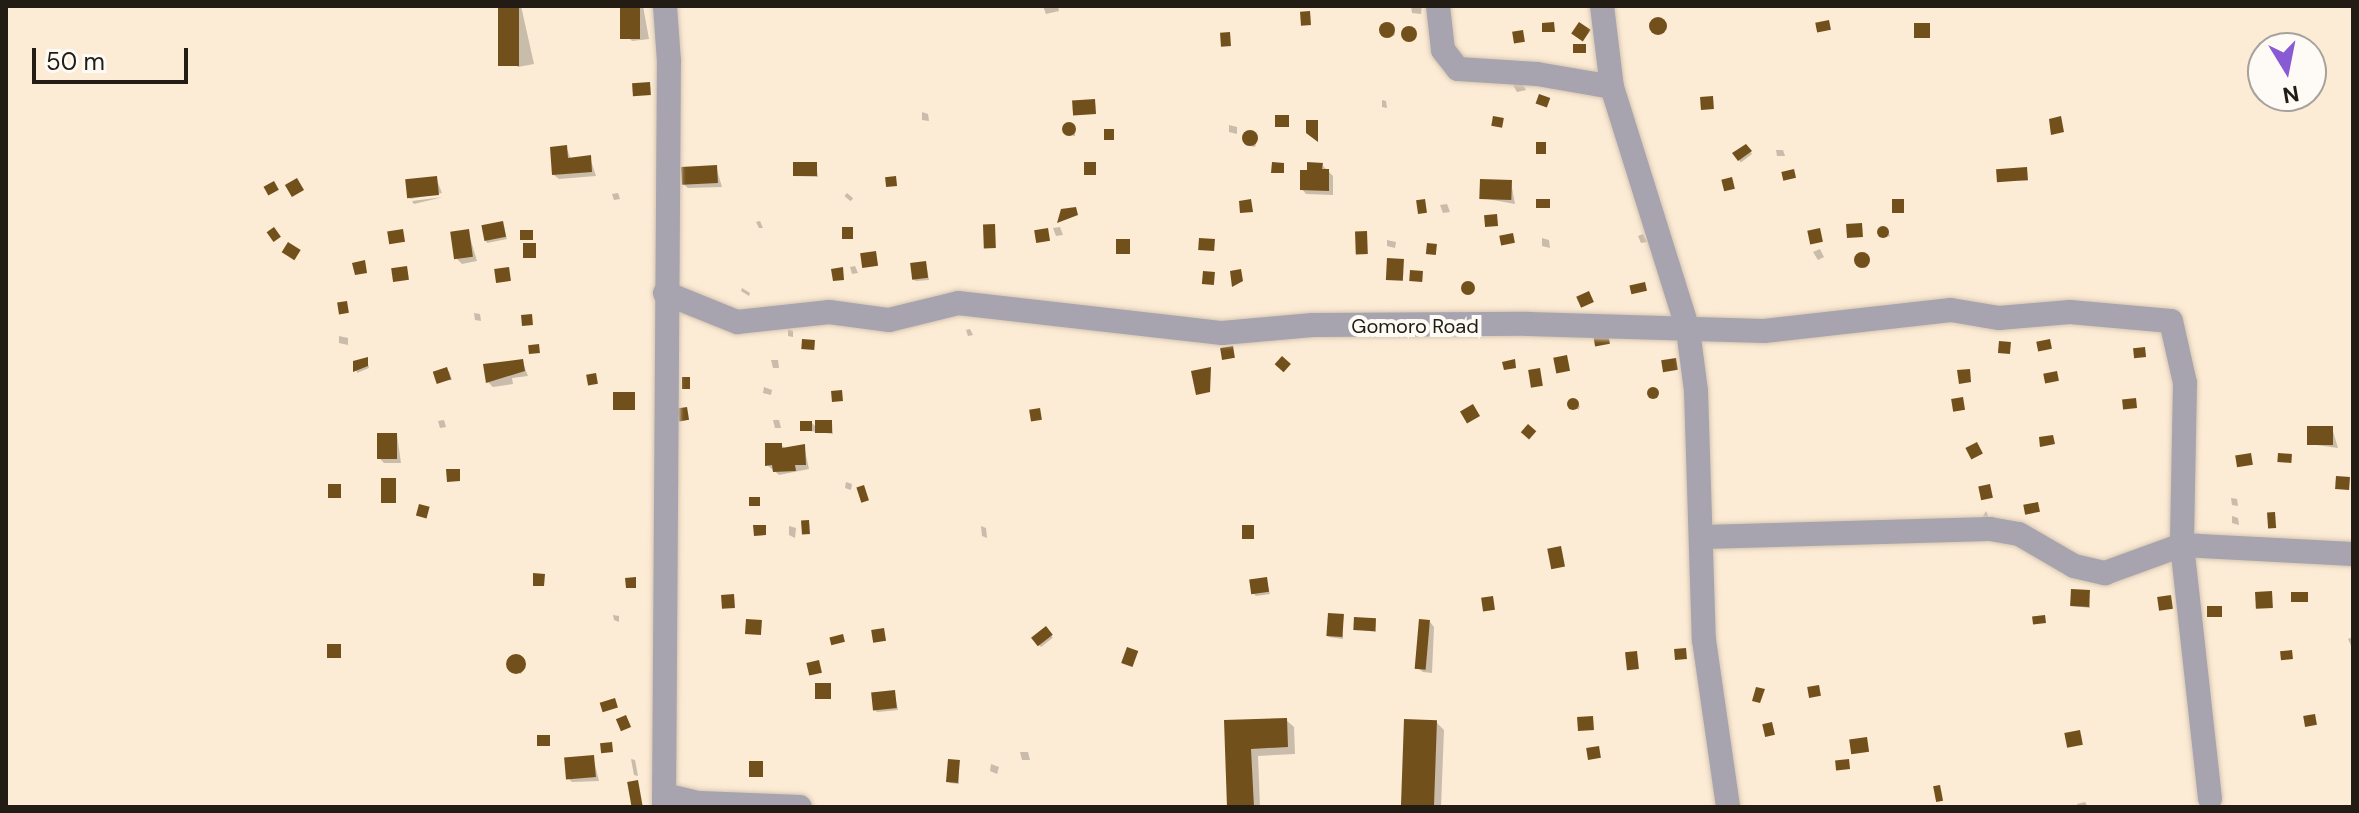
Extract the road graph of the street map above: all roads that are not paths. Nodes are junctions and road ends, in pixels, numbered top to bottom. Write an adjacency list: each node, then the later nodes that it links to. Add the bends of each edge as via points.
1 (665, 6): 5 (street)
2 (1438, 6): 4 (street, via 1443,50 1458,69)
3 (1602, 6): 4 (street)
4 (1612, 87): 6 (street)
5 (665, 293): 6 (street, Gomoro Road, via 737,322 829,312 889,320 958,303 1222,333 1313,325); 11 (street)
6 (1688, 330): 7 (street); 8 (street, Gomoro Road, via 1764,331 1951,310 1999,318 2070,312 2171,321 2185,383)
7 (1703, 537): 8 (street, via 1990,529 2019,534 2074,566 2105,573); 13 (street, via 1704,640)
8 (2182, 545): 9 (street); 10 (street)
9 (2353, 554)
10 (2210, 798)
11 (664, 801): 12 (street)
12 (800, 807)
13 (1728, 807)

